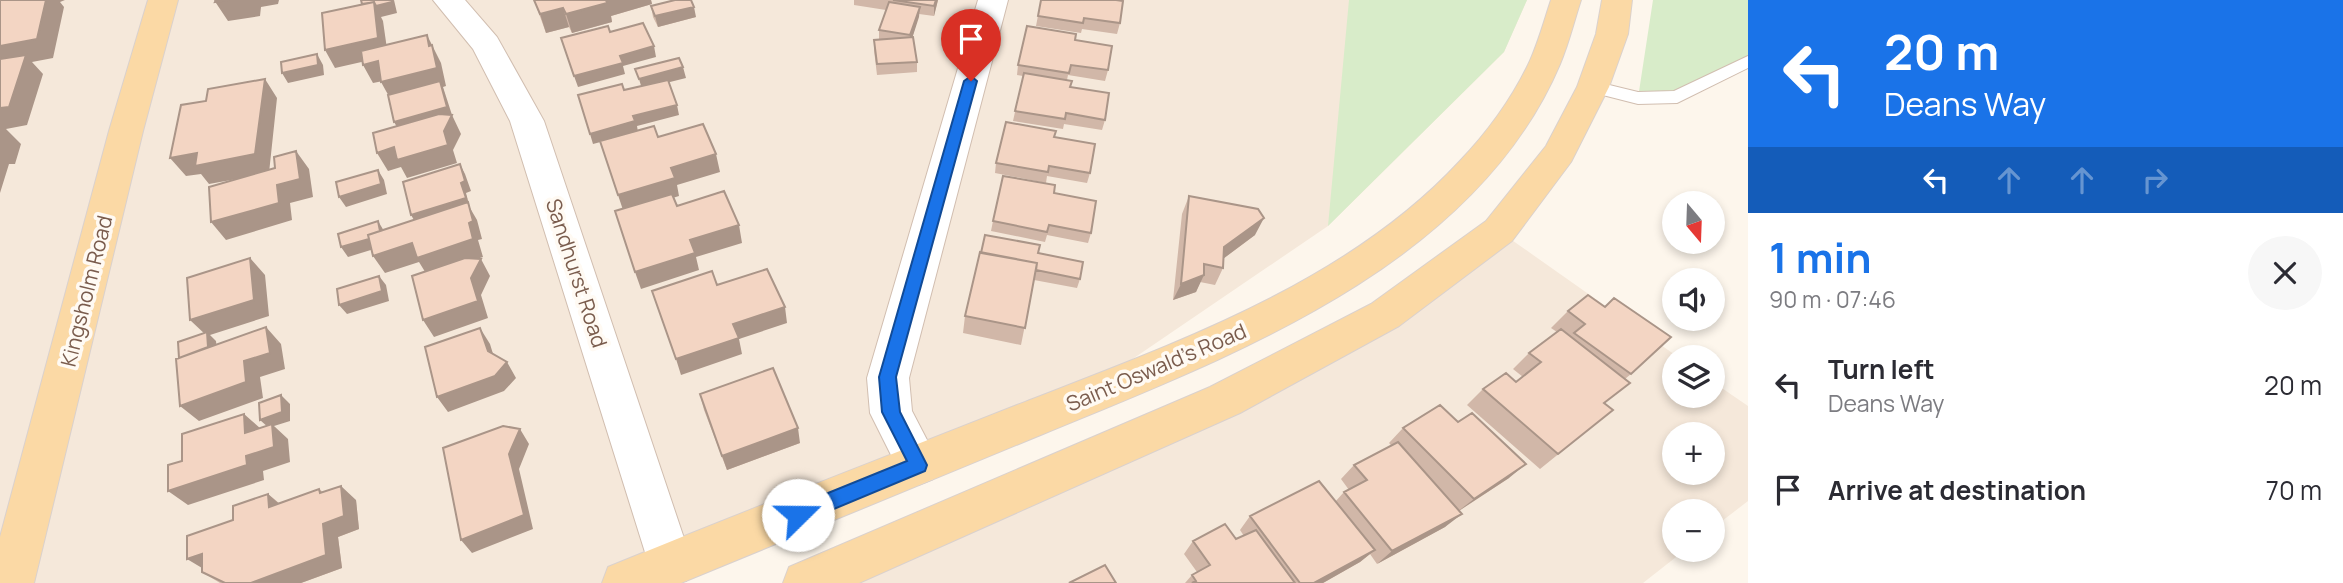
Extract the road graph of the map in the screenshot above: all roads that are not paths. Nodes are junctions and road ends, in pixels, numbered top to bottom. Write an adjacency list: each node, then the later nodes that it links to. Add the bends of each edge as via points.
1 (163, 0): 10 (main road, Kingsholm Road)
2 (447, 0): 9 (street, Sandhurst Road, via 486,44 527,121)
3 (993, 0): 8 (street, via 888,377 891,412)
4 (1566, 0): 8 (main road, Saint Oswald's Road, via 1544,69 1500,140 1420,221 1338,280 1195,353)
5 (1617, 0): 7 (main road, via 1612,34)
6 (1748, 61): 7 (lane, via 1677,97 1639,98)
7 (1592, 87): 12 (main road, via 1559,153 1499,231 1385,315 1225,400)
8 (918, 465): 9 (main road, Saint Oswald's Road)
9 (670, 565): 11 (main road, Saint Oswald's Road)
10 (11, 583)
11 (625, 583)
12 (806, 583)

